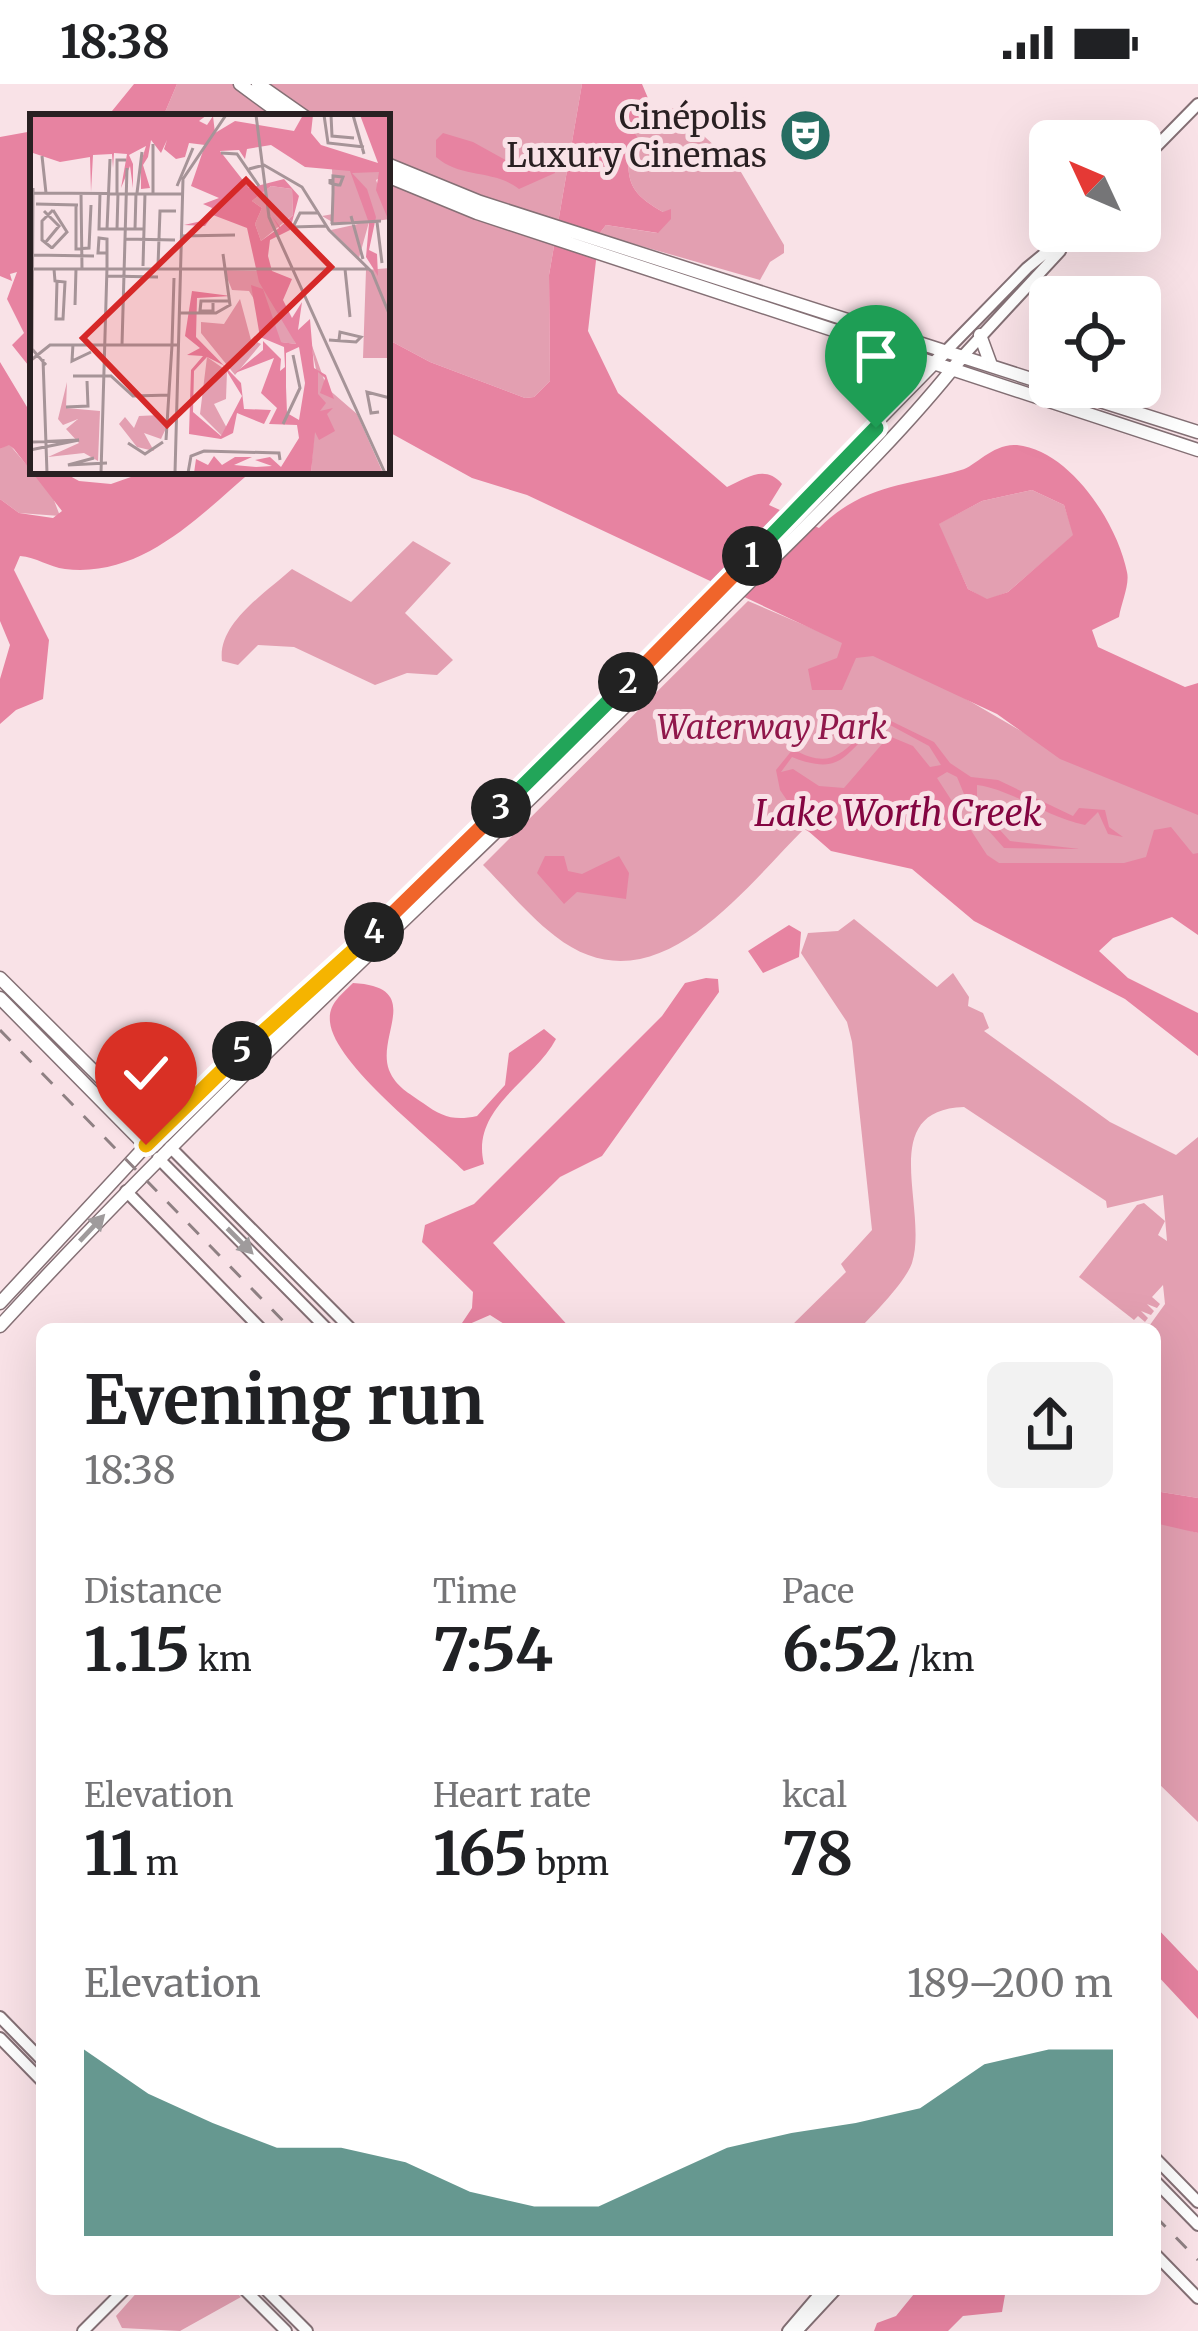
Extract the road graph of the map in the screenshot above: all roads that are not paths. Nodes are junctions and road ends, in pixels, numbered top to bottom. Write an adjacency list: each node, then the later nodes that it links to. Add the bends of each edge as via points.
1 (240, 84): 4 (main road)
2 (259, 84): 5 (main road)
3 (1198, 104): 6 (main road)
4 (281, 114)
5 (301, 114)
6 (1161, 142)
7 (390, 165): 9 (main road)
8 (390, 177): 9 (main road)
9 (544, 229): 10 (main road)
10 (602, 248): 14 (main road); 15 (main road)
11 (1047, 252): 14 (main road)
12 (1059, 252): 13 (main road)
13 (980, 335): 16 (main road); 18 (main road)
14 (946, 351): 16 (main road); 17 (main road)
15 (894, 352): 17 (main road); 21 (main road, via 911,372)
16 (962, 357): 18 (main road); 19 (main road)
17 (932, 365): 19 (main road); 21 (main road)
18 (992, 366): 20 (main road)
19 (950, 372): 24 (main road); 26 (main road)
20 (1029, 378)
21 (909, 392): 25 (main road)
22 (1121, 408): 23 (main road)
23 (1198, 433)
24 (1198, 450)
25 (584, 726): 26 (main road); 29 (main road)
26 (531, 801): 30 (main road)
27 (0, 978): 31 (main road)
28 (0, 998): 31 (main road); 33 (main road)
29 (277, 1018): 30 (main road); 32 (main road)
30 (289, 1030): 34 (main road)
31 (62, 1040): 32 (main road)
32 (157, 1134): 33 (main road); 34 (main road)
33 (146, 1145): 35 (main road); 37 (main road)
34 (170, 1147): 35 (main road); 39 (main road)
35 (158, 1158): 36 (main road); 43 (main road, one-way to 43)
36 (126, 1191): 40 (main road, one-way to 36); 42 (main road)
37 (64, 1234): 38 (main road); 40 (main road, via 17,1295)
38 (2, 1301): 41 (main road)
39 (325, 1303): 44 (main road); 45 (main road)
40 (14, 1311): 41 (main road)
41 (0, 1322)
42 (255, 1323)
43 (322, 1323)
44 (327, 1323)
45 (345, 1323)
46 (0, 2017): 48 (main road)
47 (0, 2038): 49 (main road)
48 (36, 2054)
49 (36, 2075)
50 (1161, 2164): 52 (main road)
51 (1161, 2187): 53 (main road)
52 (1198, 2201)
53 (1198, 2225)
54 (1161, 2260): 60 (main road)
55 (119, 2295): 61 (main road)
56 (250, 2295): 62 (main road)
57 (272, 2295): 63 (main road)
58 (819, 2295): 64 (main road)
59 (830, 2295): 65 (main road)
60 (1198, 2298)
61 (83, 2331)
62 (286, 2331)
63 (307, 2331)
64 (788, 2331)
65 (797, 2331)

